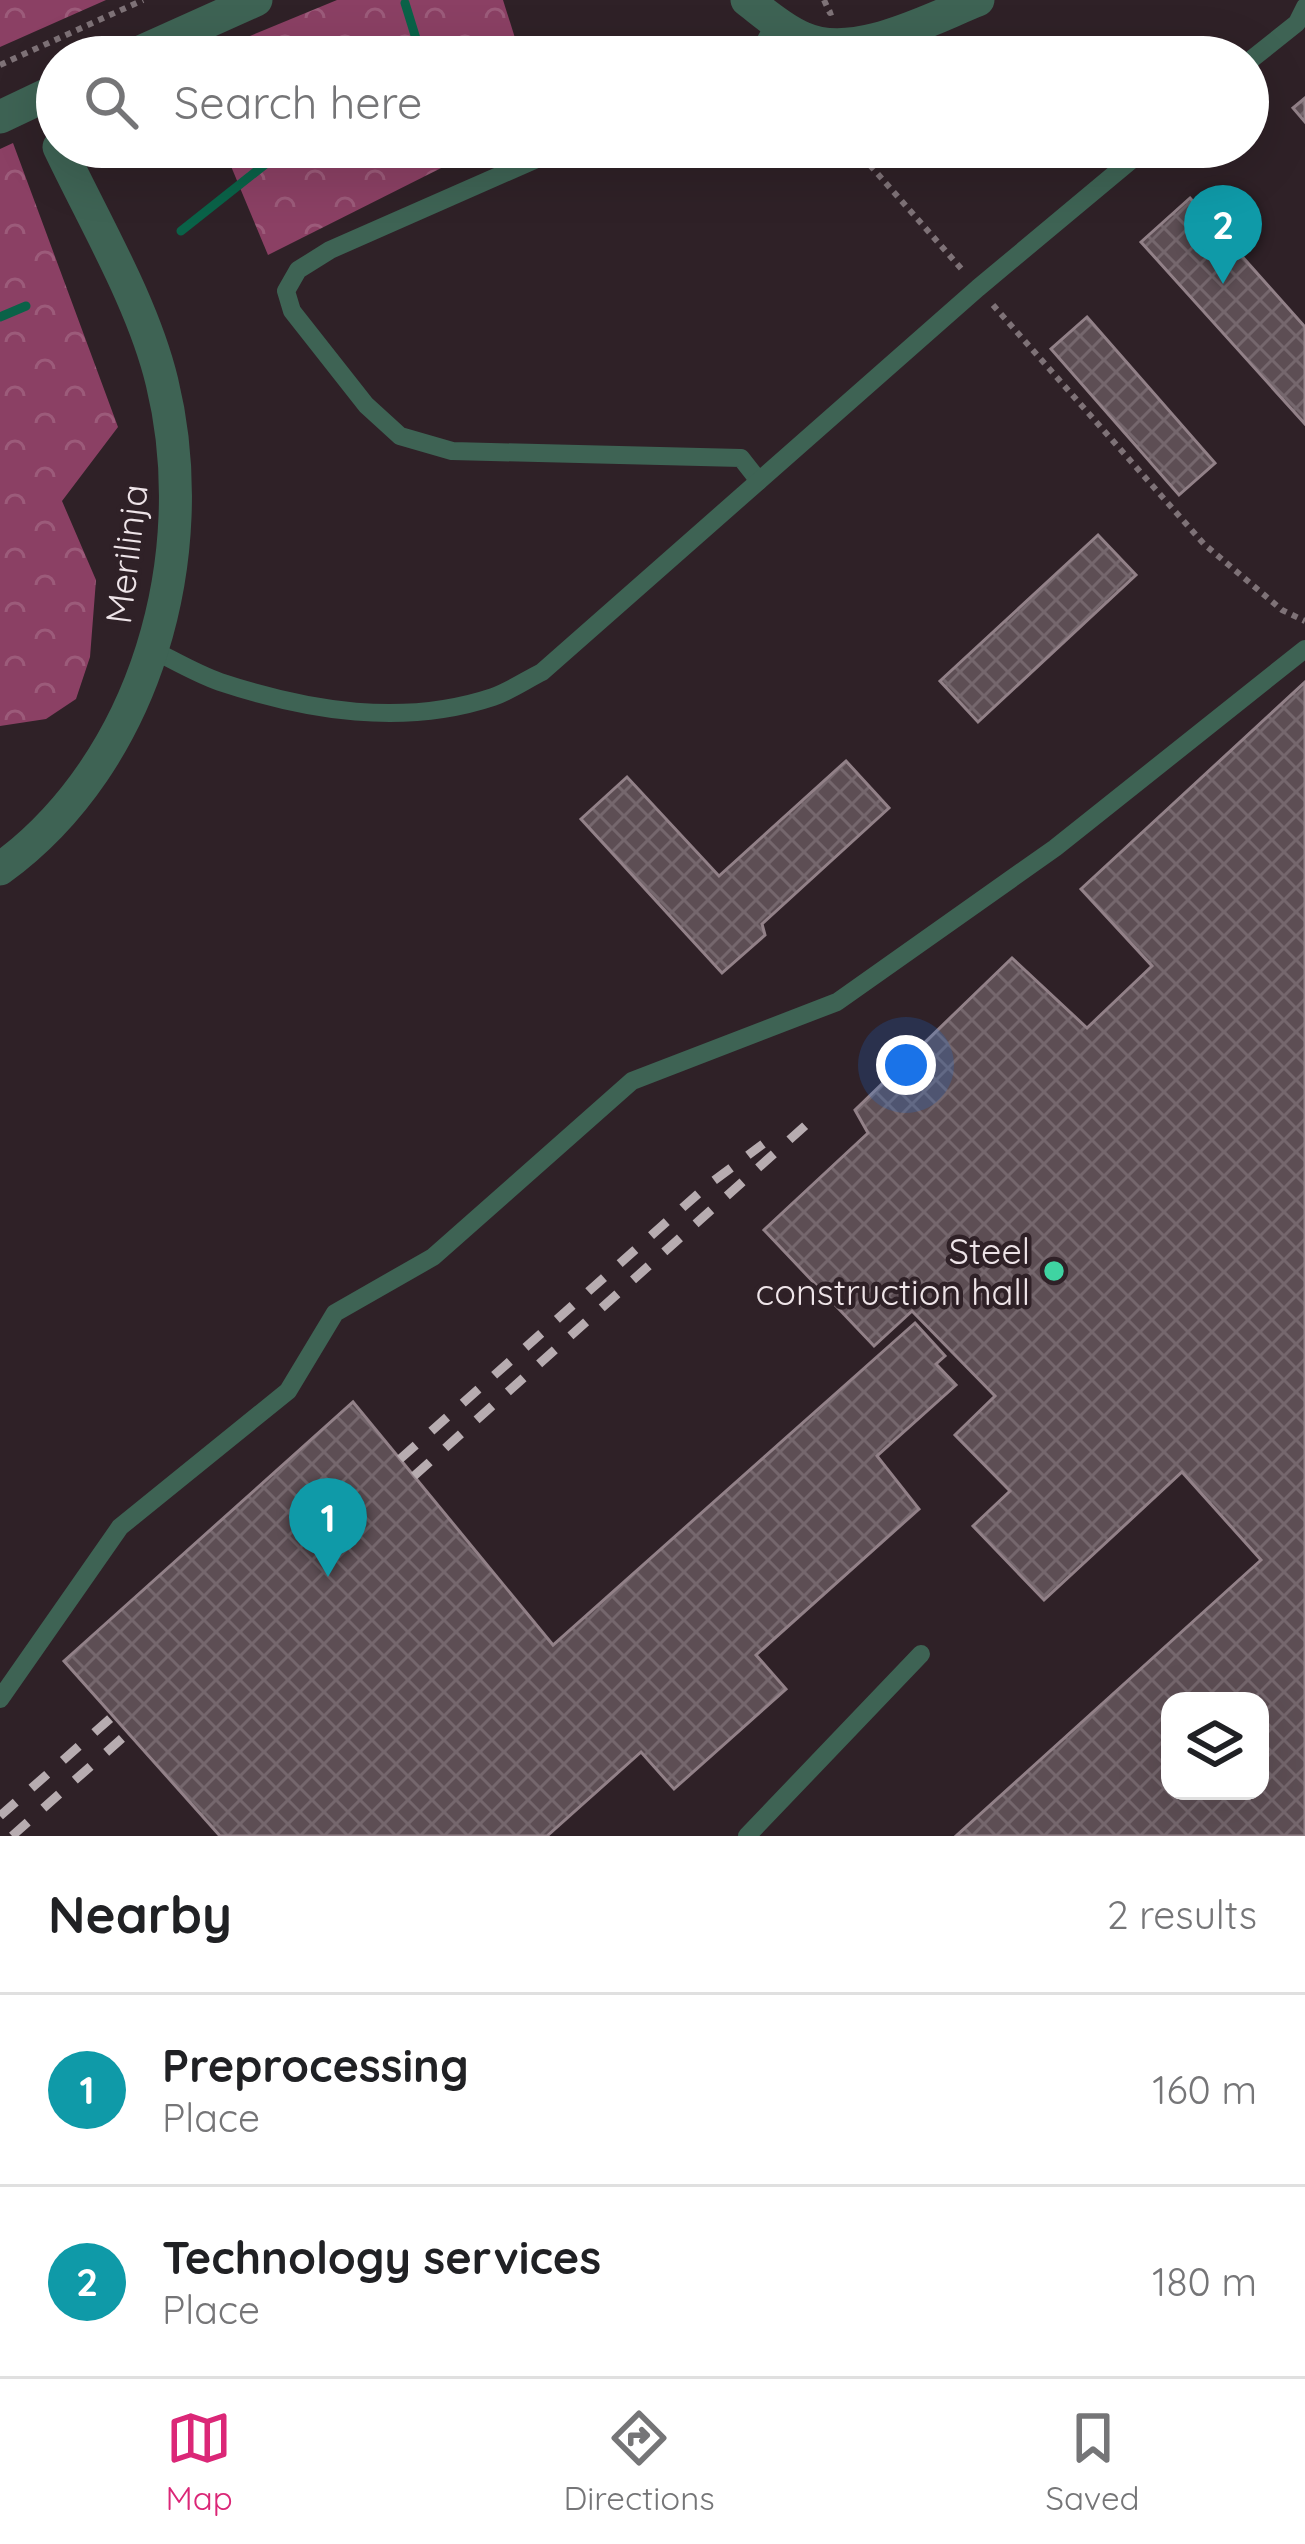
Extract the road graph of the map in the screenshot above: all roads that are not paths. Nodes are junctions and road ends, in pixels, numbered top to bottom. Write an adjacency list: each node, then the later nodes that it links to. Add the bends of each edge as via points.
1 (256, 0): 6 (street)
2 (747, 0): 5 (street)
3 (978, 0): 9 (street)
4 (1305, 7): 10 (lane)
5 (776, 22): 7 (lane); 8 (street)
6 (176, 36)
7 (769, 36)
8 (798, 36)
9 (886, 36)
10 (1269, 45)
11 (36, 100): 12 (street)
12 (0, 117)
13 (69, 168): 18 (street, Merilinja, via 144,325 171,424 176,531)
14 (516, 168): 16 (lane, via 298,270 286,291 292,311 400,436 452,452 741,458)
15 (1122, 168): 16 (lane)
16 (760, 481): 18 (lane, via 542,672 497,696 434,710 327,710 217,681)
17 (1305, 649): 21 (lane, via 1054,848 838,1002 632,1081 433,1257 335,1313 288,1391 120,1528)
18 (153, 650): 19 (street, Merilinja, via 106,752 42,833)
19 (0, 869)
20 (921, 1654): 22 (lane)
21 (0, 1699)
22 (747, 1836)

